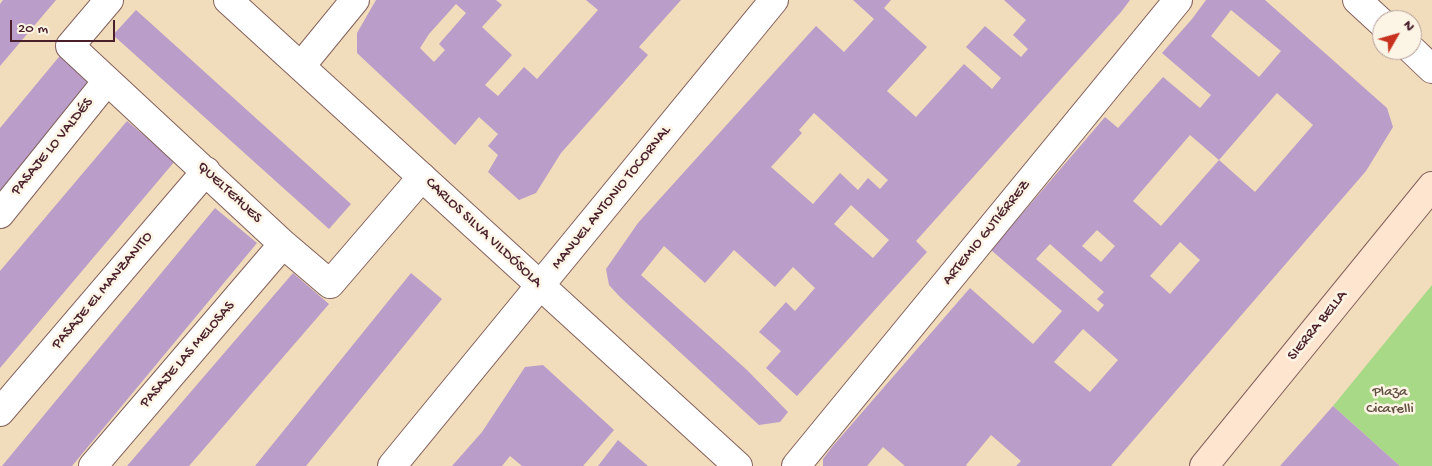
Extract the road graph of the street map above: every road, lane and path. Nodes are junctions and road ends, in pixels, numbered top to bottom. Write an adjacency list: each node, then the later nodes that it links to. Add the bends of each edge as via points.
1 (110, 0): 11 (street, QUELTEHUES, via 70,46)
2 (228, 0): 9 (street, CARLOS SILVA VILDÓSOLA)
3 (355, 0): 9 (street)
4 (774, 0): 17 (street, MANUEL ANTONIO TOCORNAL)
5 (1178, 0): 22 (street, ARTEMIO GUTIÉRREZ)
6 (1357, 0): 7 (street)
7 (1372, 14)
8 (1422, 60): 10 (street)
9 (301, 66): 13 (street, CARLOS SILVA VILDÓSOLA)
10 (1432, 69)
11 (107, 81): 12 (street, QUELTEHUES); 15 (street, PASAJE LO VALDÉS)
12 (206, 171): 16 (street, QUELTEHUES); 18 (street, PASAJE EL MANZANITO)
13 (422, 177): 16 (street, QUELTEHUES, via 330,284); 17 (street, CARLOS SILVA VILDÓSOLA)
14 (1432, 186): 23 (main road, SIERRA BELLA)
15 (0, 214)
16 (283, 244): 19 (street, PASAJE LAS MELOSAS)
17 (540, 286): 20 (street, MANUEL ANTONIO TOCORNAL); 21 (street, CARLOS SILVA VILDÓSOLA)
18 (0, 412)
19 (93, 466)
20 (392, 466)
21 (738, 466)
22 (796, 466)
23 (1204, 466)

